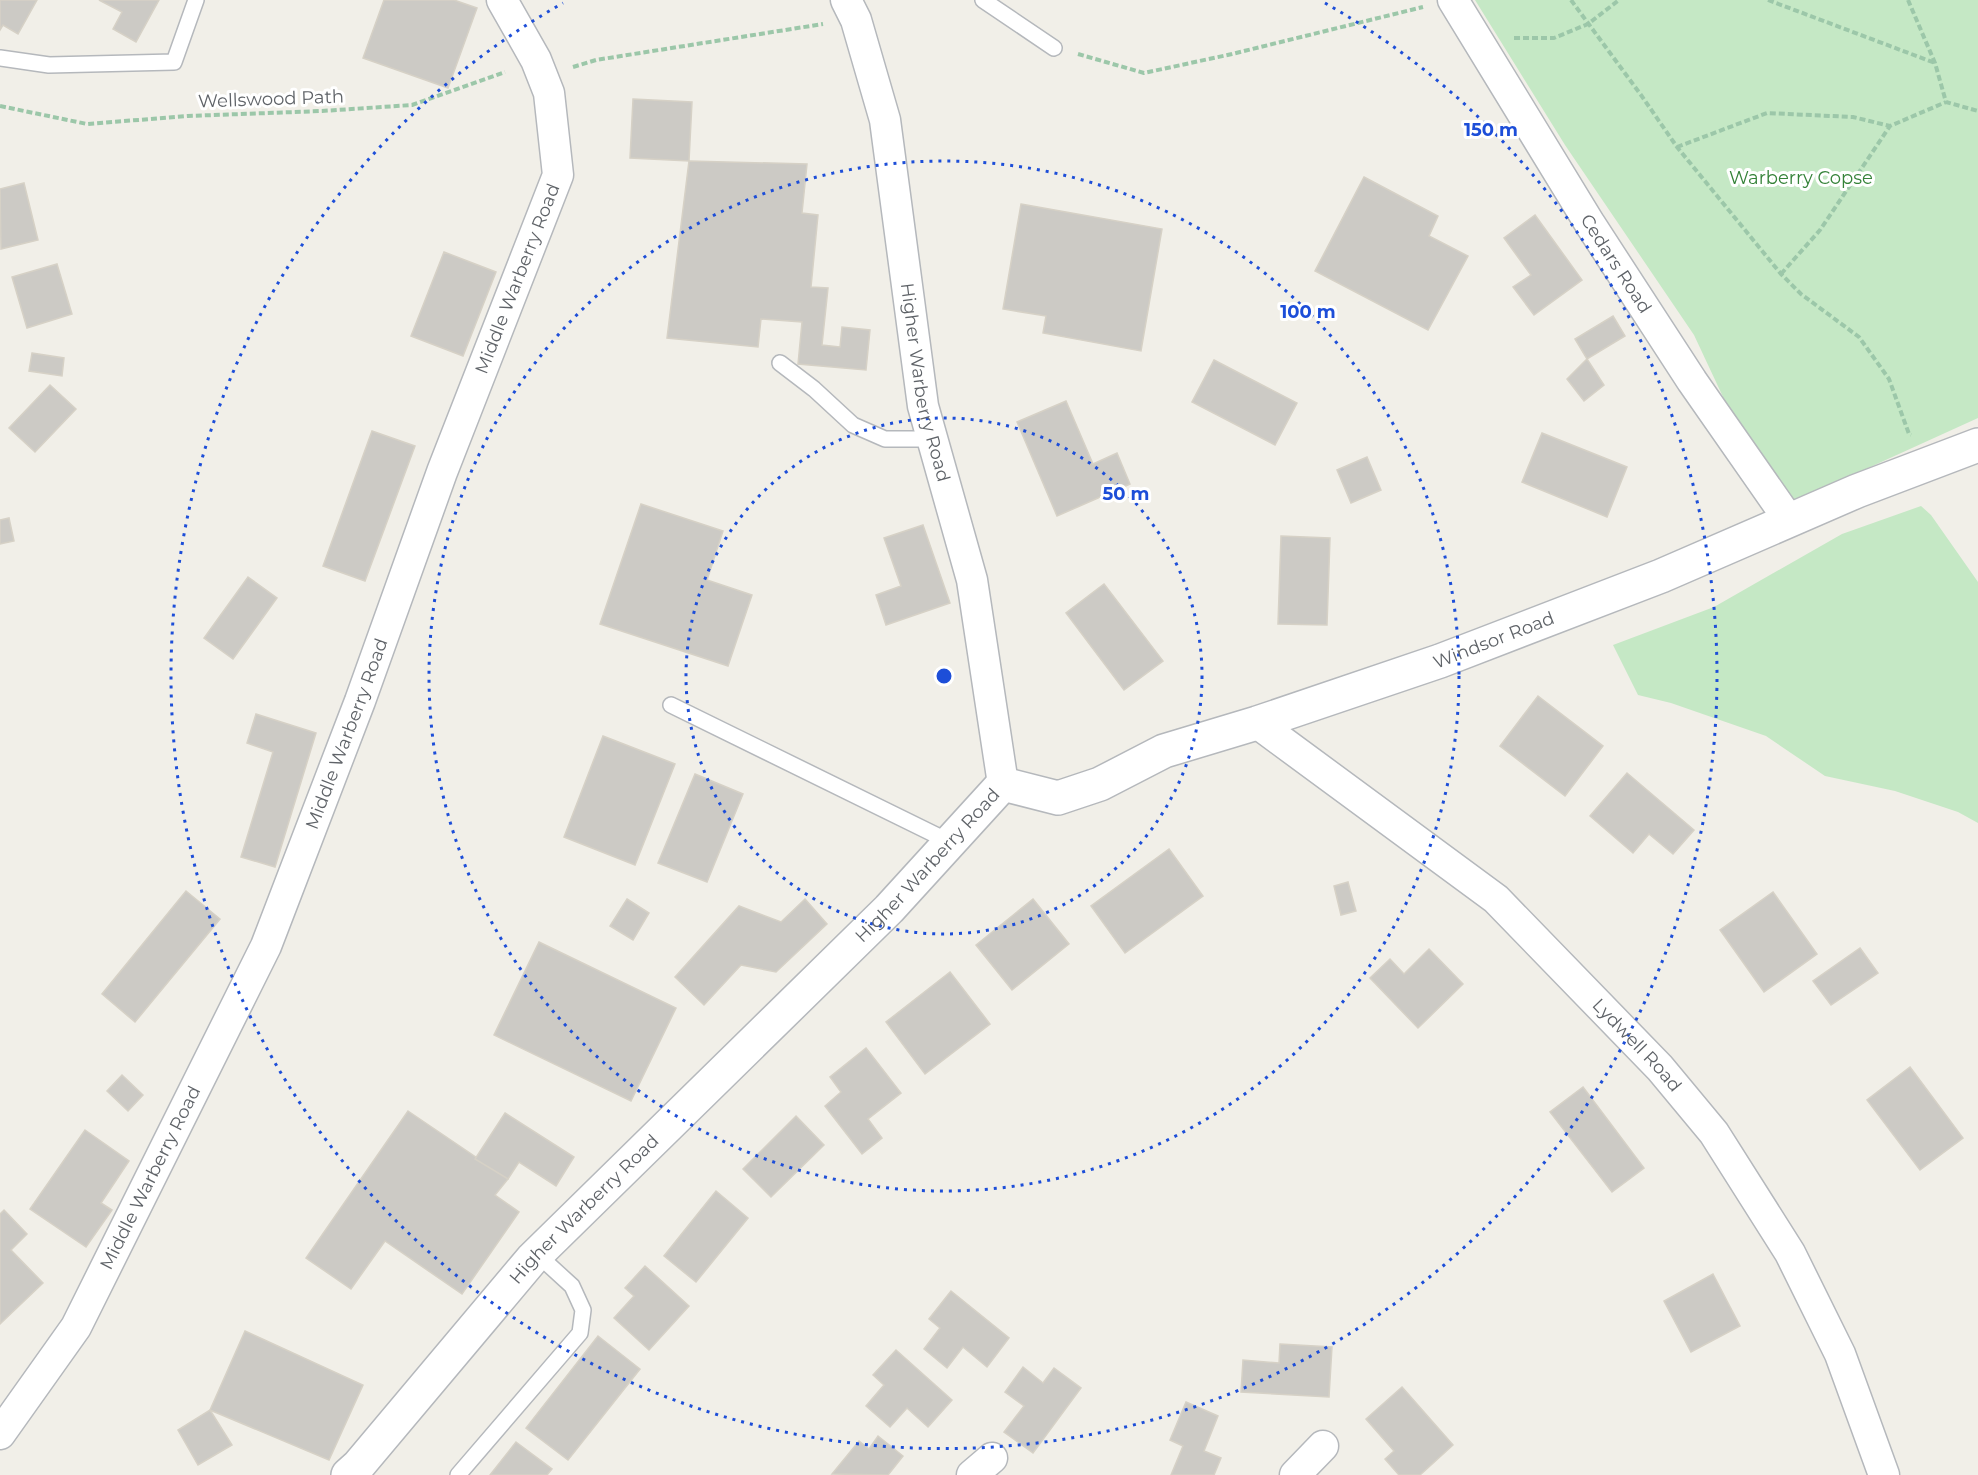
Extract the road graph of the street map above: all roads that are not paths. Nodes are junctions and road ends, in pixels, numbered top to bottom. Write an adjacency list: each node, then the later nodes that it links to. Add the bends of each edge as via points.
1 (196, 0): 7 (lane, via 174,62 49,65)
2 (502, 0): 17 (street, Middle Warberry Road, via 540,68 549,93 558,175 442,472 266,946 76,1327)
3 (983, 0): 6 (lane)
4 (1441, 3): 11 (street, Cedars Road, via 1477,38 1596,234)
5 (851, 10): 9 (street, Higher Warberry Road, via 885,120 923,405)
6 (1054, 48)
7 (0, 58)
8 (780, 363): 9 (lane, via 853,425 885,439)
9 (933, 439): 14 (street, Higher Warberry Road, via 972,580)
10 (1976, 451): 11 (street, Windsor Road, via 1857,491)
11 (1789, 520): 13 (street, Windsor Road, via 1661,576 1440,661)
12 (671, 705): 15 (lane)
13 (1257, 723): 14 (street, Windsor Road, via 1164,751 1100,784 1058,798); 22 (street, Lydwell Road, via 1496,899 1694,1109 1714,1133 1790,1253 1840,1354)
14 (1003, 784): 15 (street, Higher Warberry Road)
15 (950, 842): 16 (street, Higher Warberry Road, via 889,909)
16 (537, 1254): 19 (street, Higher Warberry Road); 20 (lane, via 572,1286 583,1310 580,1334)
17 (0, 1434)
18 (1323, 1446): 21 (street)
19 (358, 1472)
20 (458, 1475)
21 (1295, 1475)
22 (1884, 1475)

